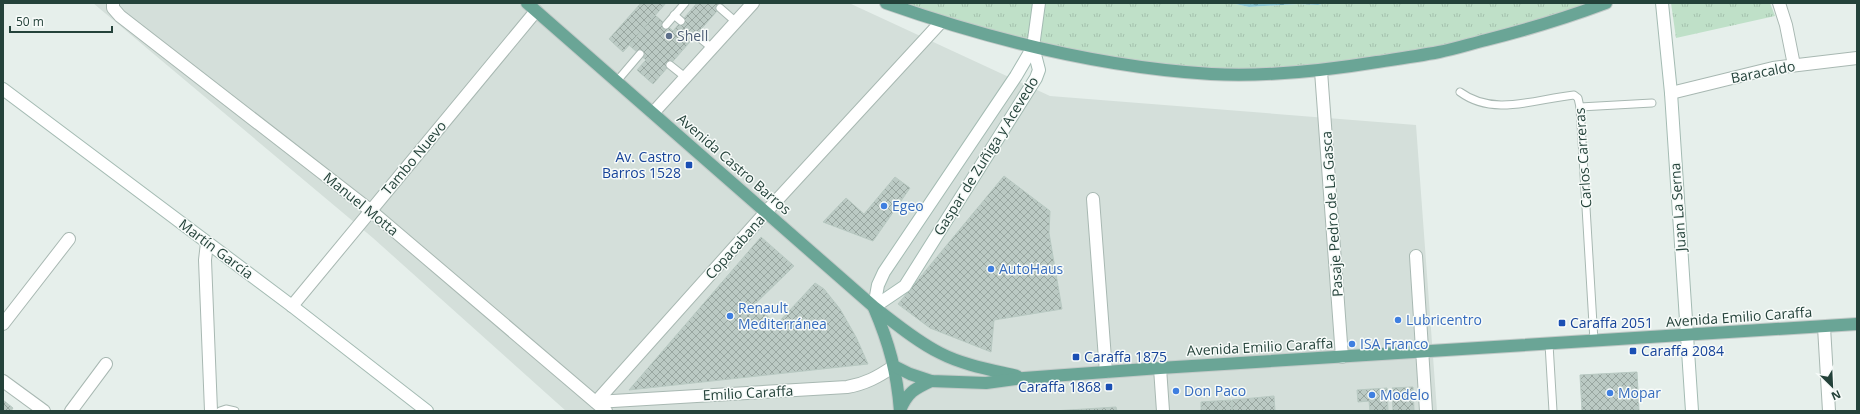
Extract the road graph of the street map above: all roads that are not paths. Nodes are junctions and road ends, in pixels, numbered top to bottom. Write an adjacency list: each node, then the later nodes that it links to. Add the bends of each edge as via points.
1 (113, 3): 33 (street, Manuel Motta, via 113,8 120,16)
2 (685, 3): 11 (lane)
3 (753, 3): 13 (street)
4 (886, 3): 14 (main road)
5 (1039, 3): 17 (street)
6 (1606, 3): 23 (main road, via 1516,32 1440,52)
7 (1662, 3): 28 (street, Juan La Serna)
8 (1779, 3): 22 (street)
9 (532, 7): 25 (main road, Avenida Castro Barros); 33 (street, Tambo Nuevo)
10 (720, 8): 13 (lane)
11 (674, 15): 12 (lane); 15 (lane)
12 (681, 22)
13 (736, 22): 18 (street)
14 (941, 22): 17 (main road); 34 (street, Copacabana)
15 (666, 25)
16 (696, 35): 18 (lane)
17 (1032, 47): 23 (main road, via 1125,64 1212,74); 39 (street, Gaspar de Zuñiga y Acevedo, via 1016,76 884,272 878,285); 39 (street, Gaspar de Zuñiga y Acevedo, via 1039,70 1036,78 904,286)
18 (712, 48): 24 (street)
19 (640, 54): 25 (lane)
20 (1857, 58): 22 (street, Baracaldo)
21 (670, 65): 24 (lane)
22 (1794, 65): 28 (street, Baracaldo)
23 (1321, 71): 47 (street, Pasaje Pedro de La Gasca)
24 (685, 77): 31 (street)
25 (617, 81): 31 (main road, Avenida Castro Barros)
26 (3, 89): 36 (street, Martín García)
27 (1460, 92): 30 (lane, Carlos Carreras, via 1479,103 1500,105 1574,95 1578,98)
28 (1671, 93): 43 (street, Juan La Serna)
29 (1652, 103): 30 (lane)
30 (1580, 107): 44 (lane, Carlos Carreras)
31 (653, 112): 34 (main road, Avenida Castro Barros)
32 (1093, 199): 51 (street)
33 (370, 210): 38 (street, Tambo Nuevo); 55 (street, Manuel Motta)
34 (766, 212): 39 (main road, Avenida Castro Barros); 55 (street, Copacabana)
35 (69, 239): 40 (street)
36 (207, 243): 38 (street, Martín García); 59 (street, via 205,260)
37 (1416, 256): 46 (street)
38 (292, 306): 62 (street, Martín García)
39 (874, 307): 49 (main road, Avenida Castro Barros, via 889,344); 52 (main road, Avenida Emilio Caraffa, via 913,337 941,354)
40 (3, 324)
41 (1857, 324): 42 (main road, Avenida Emilio Caraffa)
42 (1824, 327): 43 (main road, Avenida Emilio Caraffa); 68 (street)
43 (1687, 336): 44 (main road, Avenida Emilio Caraffa); 67 (street, Juan La Serna)
44 (1594, 341): 45 (main road, Avenida Emilio Caraffa)
45 (1549, 344): 46 (main road, Avenida Emilio Caraffa); 66 (lane)
46 (1422, 352): 47 (main road, Avenida Emilio Caraffa); 65 (street)
47 (1342, 357): 50 (main road, Avenida Emilio Caraffa)
48 (106, 364): 58 (street)
49 (894, 366): 54 (main road, Avenida Emilio Caraffa); 55 (street, Emilio Caraffa, via 875,379 847,387); 56 (main road, Avenida Castro Barros)
50 (1160, 368): 51 (main road, Avenida Emilio Caraffa); 64 (street)
51 (1106, 372): 52 (main road, Avenida Emilio Caraffa)
52 (1024, 378): 54 (main road, Avenida Emilio Caraffa, via 986,383)
53 (3, 381): 57 (street)
54 (931, 381): 56 (main road, via 913,390 906,397)
55 (596, 402): 63 (street, Manuel Motta)
56 (900, 410)
57 (44, 411)
58 (71, 411)
59 (211, 411)
60 (220, 411): 61 (lane)
61 (235, 411)
62 (427, 411)
63 (606, 411)
64 (1162, 411)
65 (1426, 411)
66 (1553, 411)
67 (1692, 411)
68 (1829, 411)

